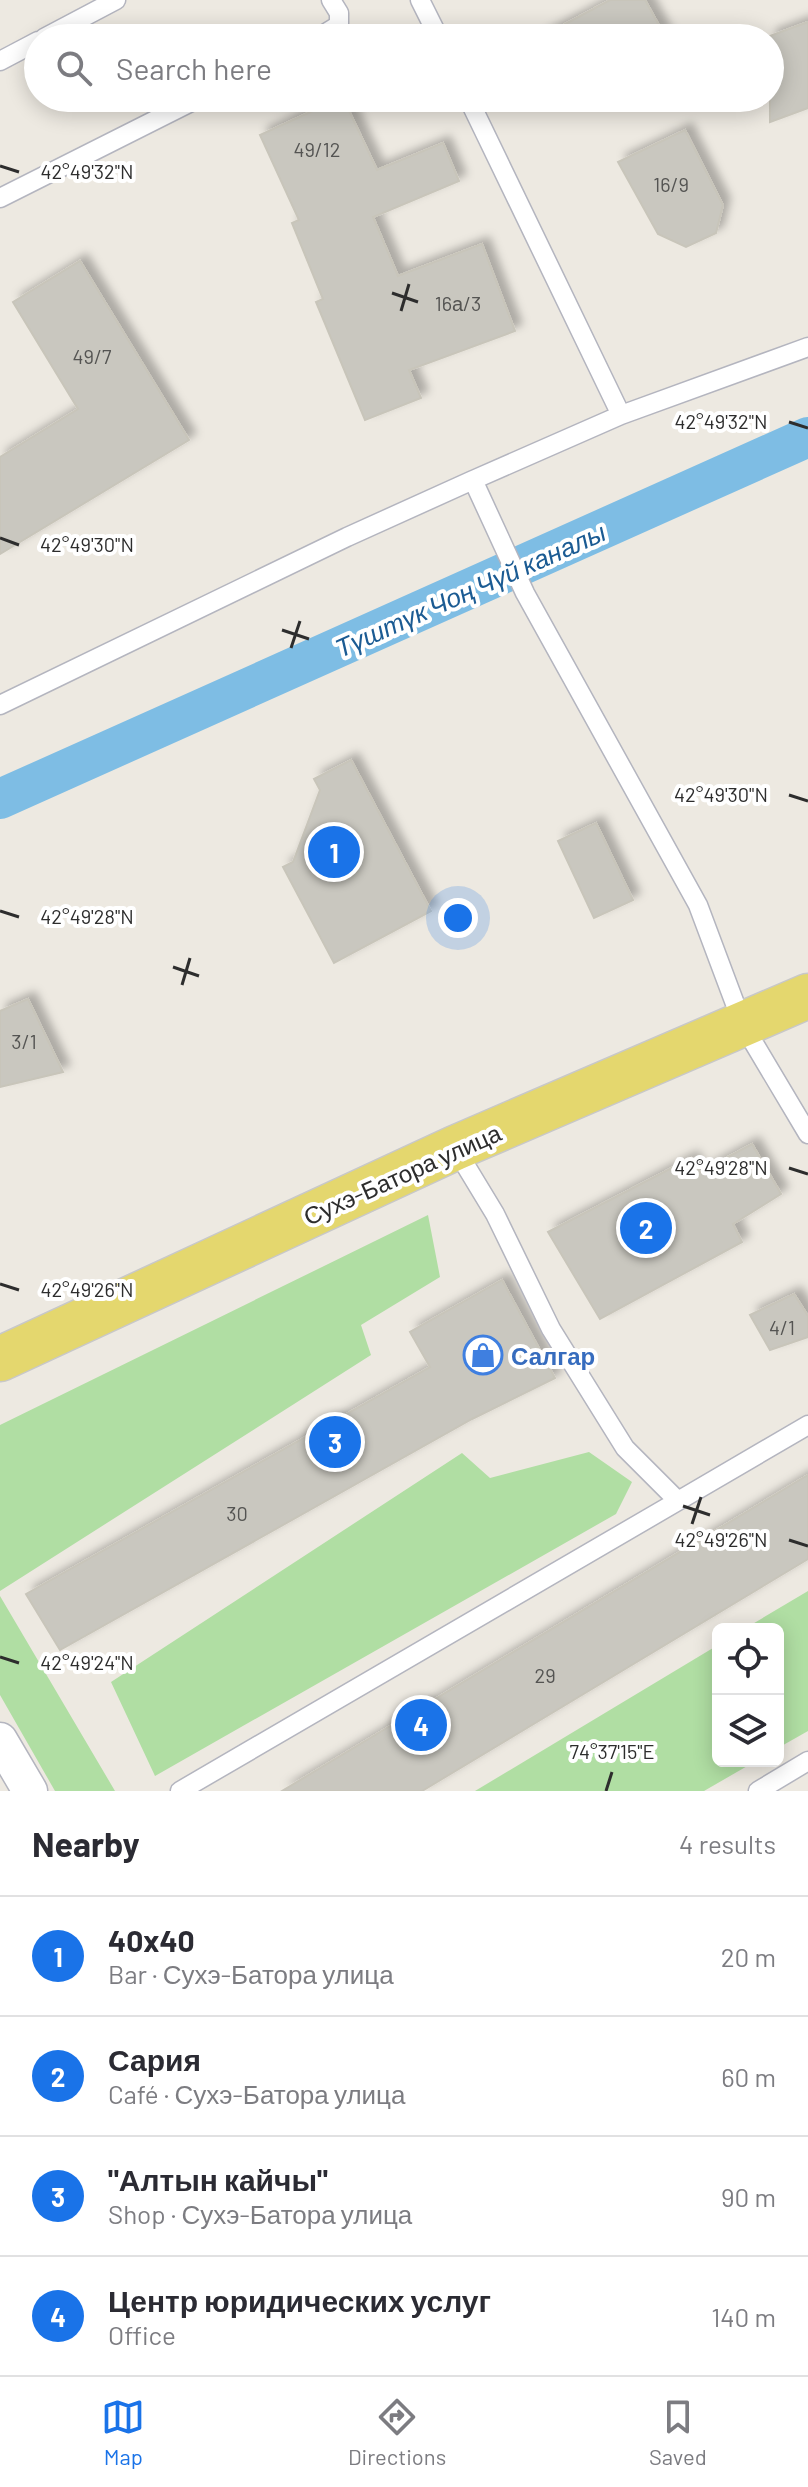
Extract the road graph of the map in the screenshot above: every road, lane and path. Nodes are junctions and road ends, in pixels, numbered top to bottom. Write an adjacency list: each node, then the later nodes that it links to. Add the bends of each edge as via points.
1 (116, 0): 4 (lane)
2 (331, 0): 5 (lane)
3 (420, 0): 6 (lane)
4 (71, 24)
5 (339, 24)
6 (432, 24)
7 (24, 48): 8 (lane)
8 (0, 61)
9 (171, 112): 11 (lane)
10 (475, 112): 13 (lane)
11 (0, 198)
12 (808, 347): 13 (lane)
13 (621, 415): 14 (lane)
14 (473, 480): 15 (lane); 17 (lane, via 525,593 698,905)
15 (0, 705)
16 (808, 996): 17 (main road, Сухэ-Батора улица)
17 (743, 1025): 18 (lane); 19 (main road, Сухэ-Батора улица)
18 (808, 1134)
19 (455, 1148): 20 (main road, Сухэ-Батора улица); 22 (lane, via 495,1214 551,1329 625,1448)
20 (0, 1359)
21 (808, 1425): 22 (lane)
22 (678, 1501): 26 (lane)
23 (0, 1740): 25 (street)
24 (808, 1761): 27 (lane)
25 (30, 1791)
26 (180, 1791)
27 (758, 1791)

